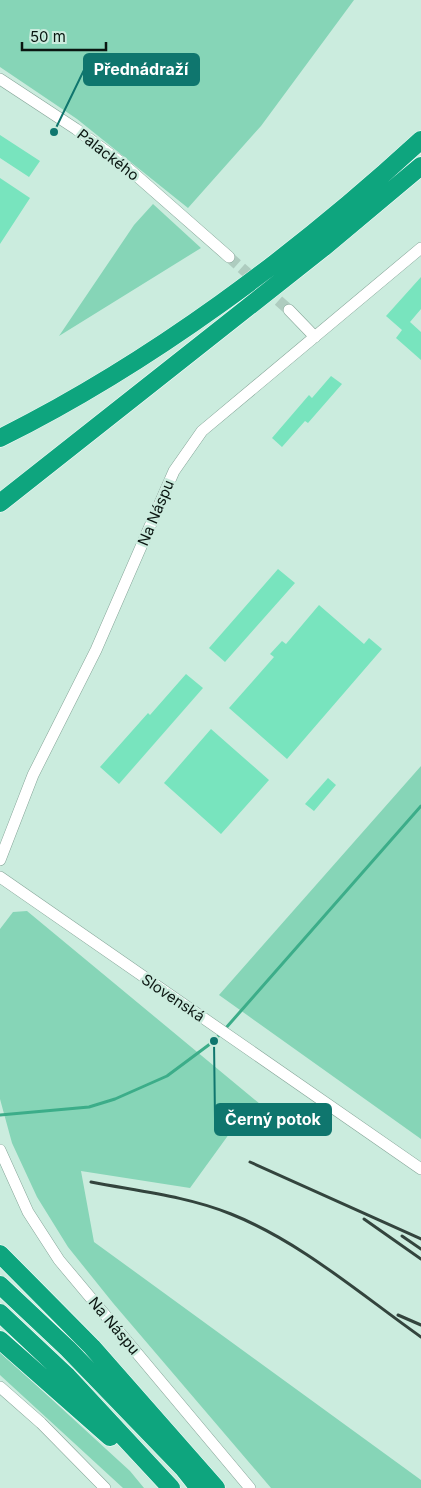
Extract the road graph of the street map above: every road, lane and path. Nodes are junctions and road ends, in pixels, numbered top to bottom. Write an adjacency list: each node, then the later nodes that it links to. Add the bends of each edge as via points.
1 (0, 79): 5 (street, Palackého, via 100,147)
2 (421, 140): 8 (highway, via 312,234 220,305 69,401)
3 (421, 166): 9 (highway, via 324,248)
4 (421, 248): 7 (street, Na Náspu)
5 (229, 257)
6 (289, 310): 7 (street)
7 (315, 337): 10 (street, Na Náspu, via 202,432 179,462 96,650 33,775)
8 (0, 438)
9 (0, 503)
10 (0, 860)
11 (0, 877): 13 (street, Slovenská)
12 (0, 1150): 24 (street, Na Náspu, via 28,1212 55,1254)
13 (421, 1169)
14 (0, 1254): 23 (highway, via 92,1347)
15 (0, 1285): 22 (highway, via 68,1348)
16 (0, 1313): 21 (highway, via 66,1375)
17 (0, 1340): 20 (highway, via 120,1446)
18 (0, 1387): 19 (street)
19 (105, 1488)
20 (157, 1488)
21 (171, 1488)
22 (199, 1488)
23 (216, 1488)
24 (250, 1488)

